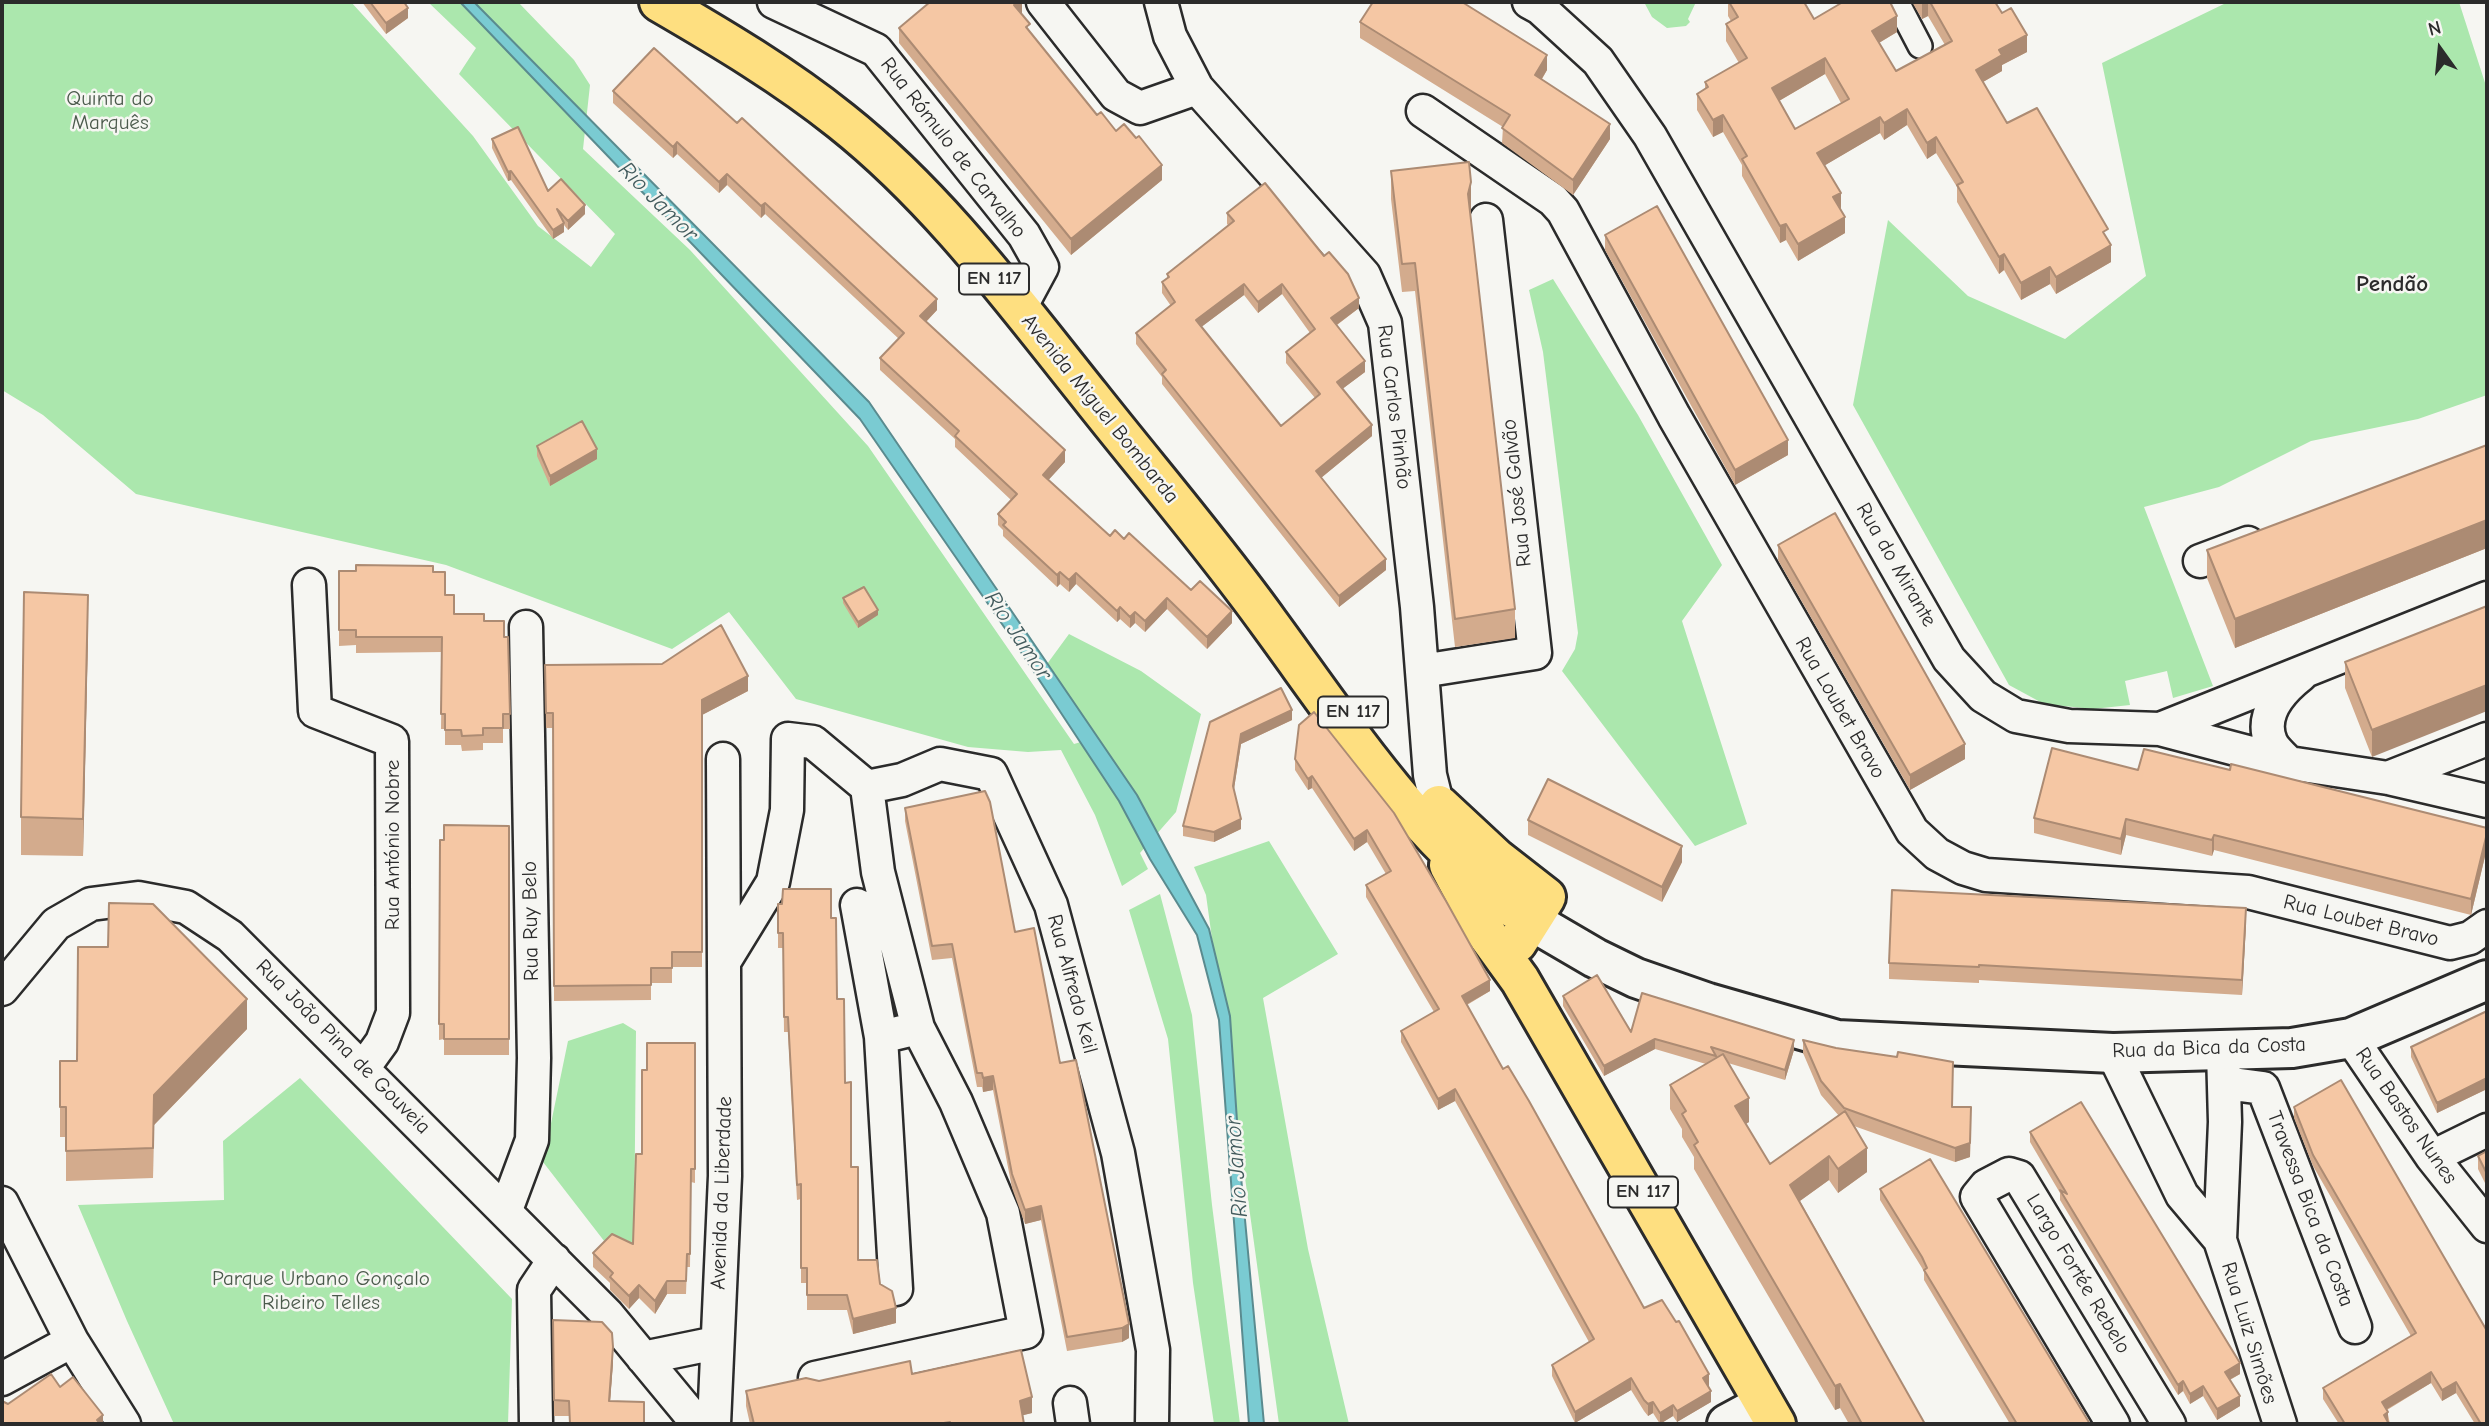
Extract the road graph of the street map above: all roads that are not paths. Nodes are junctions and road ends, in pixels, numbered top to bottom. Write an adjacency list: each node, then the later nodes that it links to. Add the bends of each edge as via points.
1 (659, 2): 11 (main road, Avenida Miguel Bombarda / EN 117, via 843,122 927,199)
2 (774, 2): 11 (street, Rua Rómulo de Carvalho, via 876,50 1024,235 1042,267)
3 (1043, 2): 8 (street, via 1116,95 1140,108)
4 (1161, 2): 8 (street, Rua Carlos Pinhão, via 1170,36)
5 (1529, 2): 19 (street, Rua do Mirante, via 1598,61 1650,136 1949,659 1983,696 2016,716 2069,726)
6 (1897, 2): 7 (street)
7 (1920, 46)
8 (1197, 88): 18 (street, Rua Carlos Pinhão, via 1364,275 1385,323)
9 (1423, 111): 29 (street, Rua Loubet Bravo, via 1563,211 1854,734 1912,831 1937,854 1986,875 2248,892 2450,943 2470,938)
10 (1486, 220): 18 (street, Rua José Galvão, via 1535,653)
11 (1020, 308): 26 (main road, Avenida Miguel Bombarda / EN 117, via 1268,621 1326,704)
12 (2278, 532): 13 (street)
13 (2200, 561)
14 (309, 585): 38 (street, Rua António Nobre, via 315,711 392,741 393,1013 382,1042)
15 (2487, 598): 17 (street)
16 (526, 627): 45 (street, Rua Ruy Belo, via 532,1140)
17 (2312, 666): 19 (street); 22 (street, via 2282,690 2268,717 2270,741)
18 (1422, 671): 26 (street, Rua Carlos Pinhão)
19 (2160, 729): 22 (street, Rua do Mirante)
20 (2487, 739): 23 (street)
21 (723, 759): 30 (street, Avenida da Liberdade)
22 (2289, 763): 23 (street, Rua do Mirante)
23 (2388, 778): 25 (street, Rua do Mirante)
24 (867, 787): 30 (street, via 813,742 788,739 787,810 773,882); 34 (street, via 878,872); 62 (street, Rua Alfredo Keil, via 902,780 940,764 991,774 1051,905 1118,1153 1153,1350)
25 (2487, 801)
26 (1435, 818): 28 (main road, Avenida Miguel Bombarda / EN 117, via 1503,901); 31 (main road, Avenida Miguel Bombarda / EN 117, via 1483,929)
27 (857, 905): 35 (street)
28 (1538, 908): 31 (main road, Avenida Miguel Bombarda / EN 117, via 1516,947); 37 (street, Rua da Bica da Costa, via 1605,963 1708,1003 1837,1040)
29 (2487, 926)
30 (724, 962): 52 (street, Avenida da Liberdade, via 725,1176)
31 (1520, 980): 56 (main road, Avenida Miguel Bombarda / EN 117)
32 (2487, 980): 36 (street, Rua da Bica da Costa)
33 (2, 989): 38 (street, Rua João Pina de Gouveia, via 56,924 91,904 138,898 186,907 230,936)
34 (918, 1028): 35 (street); 54 (street, via 956,1102 1003,1213 1026,1332)
35 (881, 1037): 49 (street)
36 (2351, 1038): 39 (street, Rua da Bica da Costa, via 2291,1048); 41 (street, Rua Bastos Nunes)
37 (2113, 1053): 39 (street, Rua da Bica da Costa); 43 (street, Rua Luiz Simões)
38 (364, 1067): 45 (street, Rua João Pina de Gouveia)
39 (2224, 1067): 42 (street, Rua Luiz Simões); 50 (street, Travessa Bica da Costa, via 2263,1088)
40 (2487, 1130): 41 (street)
41 (2432, 1157): 46 (street, Rua Bastos Nunes)
42 (2221, 1193): 43 (street, via 2209,1201); 47 (street, Rua Luiz Simões)
43 (2182, 1195): 47 (street, Rua Luiz Simões)
44 (2, 1203): 51 (street)
45 (506, 1210): 48 (street, Rua João Pina de Gouveia)
46 (2487, 1226)
47 (2220, 1240): 57 (street, Rua Luiz Simões)
48 (554, 1261): 53 (street, Rua João Pina de Gouveia); 59 (street, via 534,1290)
49 (896, 1289)
50 (2355, 1328)
51 (72, 1341): 55 (street); 58 (street)
52 (716, 1343): 53 (street); 61 (street, Avenida da Liberdade)
53 (643, 1358): 60 (street, Rua João Pina de Gouveia)
54 (815, 1378)
55 (2, 1379)
56 (1770, 1414): 63 (street)
57 (2270, 1421)
58 (124, 1424)
59 (536, 1424)
60 (698, 1424)
61 (714, 1424)
62 (1152, 1424)
63 (1727, 1424)
64 (2113, 1424): 65 (street, Largo Fortée Rebelo, via 1977,1197 1986,1186 2009,1174 2019,1177)
65 (2169, 1424)

